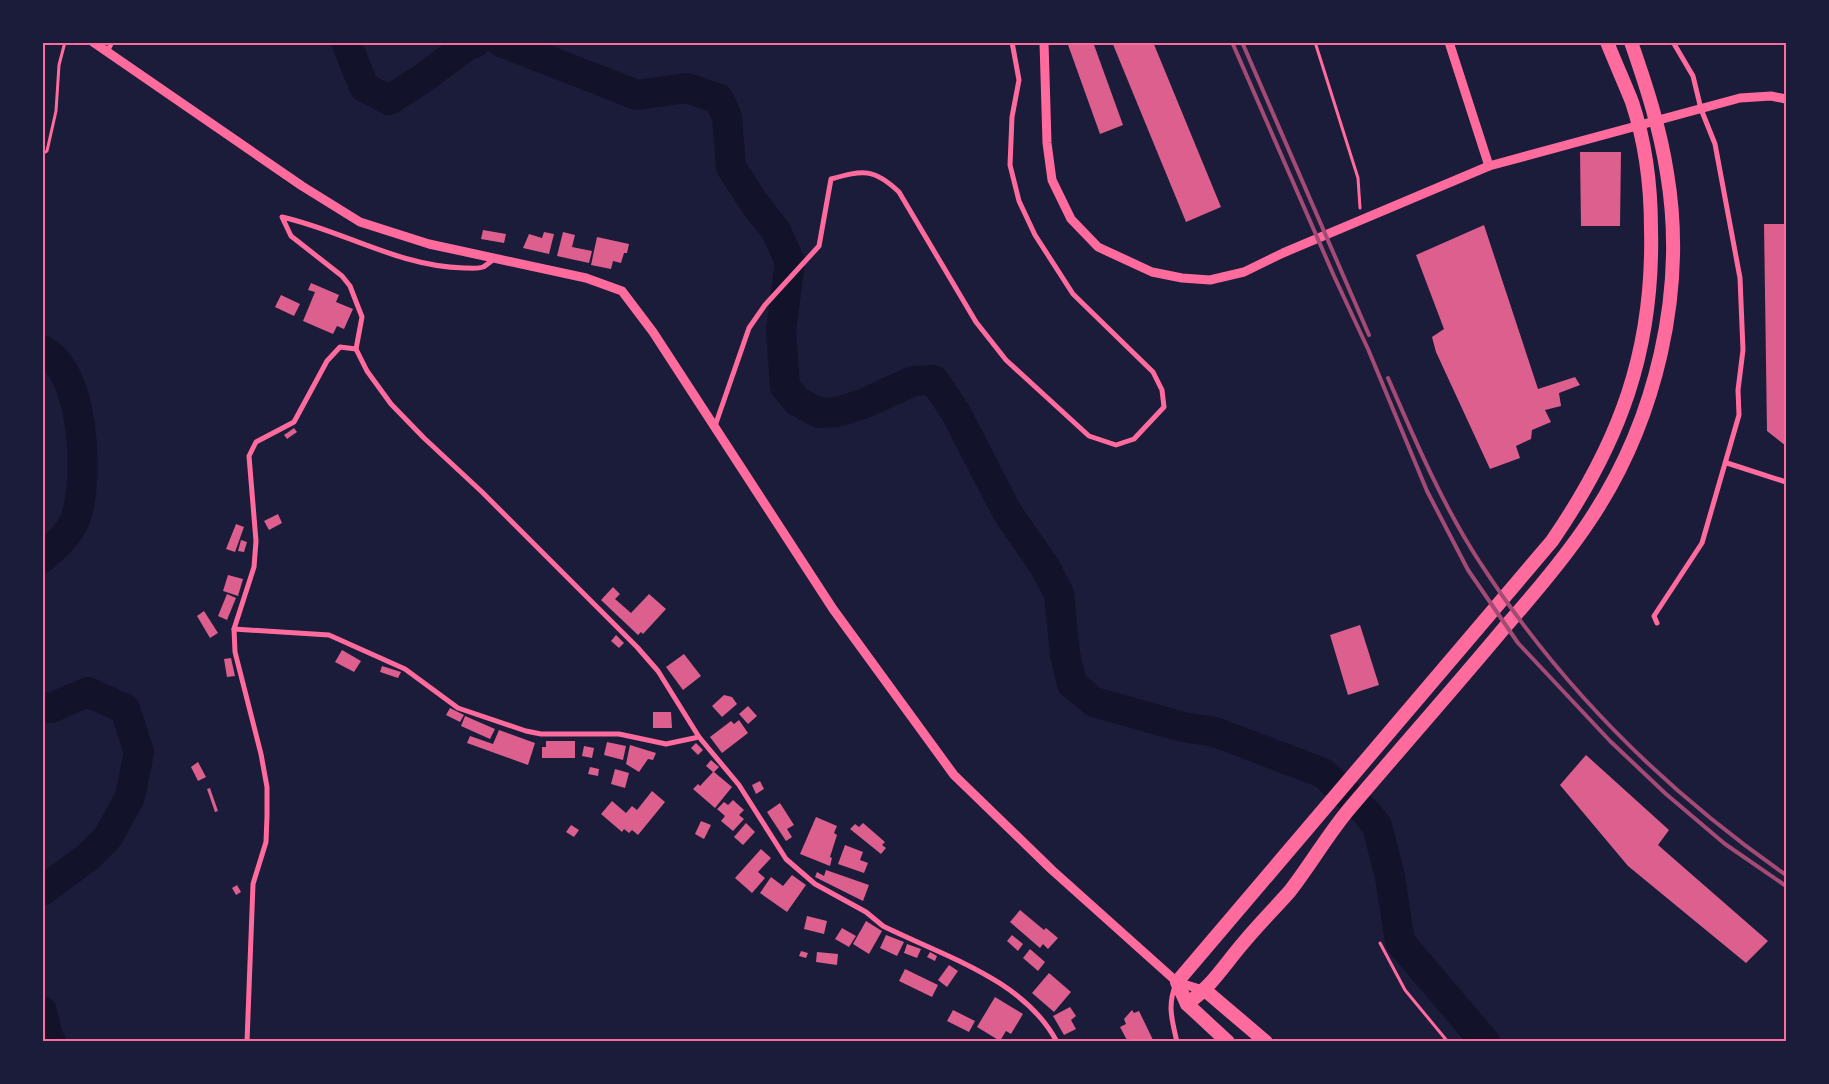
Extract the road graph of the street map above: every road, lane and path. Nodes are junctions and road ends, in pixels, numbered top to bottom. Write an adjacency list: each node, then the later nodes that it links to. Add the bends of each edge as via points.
1 (65, 42): 14 (path, via 59,65 56,111 47,151)
2 (94, 42): 11 (street)
3 (112, 42): 11 (street)
4 (1012, 42): 19 (street, via 1020,80 1012,117 1010,165 1018,201 1034,235 1073,294 1153,372 1162,390 1164,407 1134,439 1116,444 1089,436 1006,360 976,322 899,192 885,178 858,171 831,179 819,246 765,305 749,328)
5 (1044, 42): 16 (street, via 1047,143 1052,180 1071,219 1098,247 1152,272 1210,280 1244,272)
6 (1315, 42): 16 (path, via 1358,178)
7 (1448, 42): 15 (street)
8 (1607, 42): 26 (highway, via 1632,104 1648,170 1652,238 1650,293 1638,364 1613,436 1574,508 1546,548)
9 (1630, 42): 27 (highway, via 1652,102 1667,172 1673,244 1658,366 1632,442 1590,520 1539,588 1348,811 1289,891 1244,941)
10 (1673, 42): 13 (street, via 1693,76)
11 (108, 52): 17 (street, via 302,186 360,222 429,244)
12 (1786, 99): 13 (street, via 1771,96 1740,98)
13 (1701, 109): 15 (street); 20 (street, via 1715,144 1740,278 1743,350 1738,390 1739,415)
14 (42, 154)
15 (1489, 166): 16 (street)
16 (1356, 222)
17 (495, 258): 18 (street, via 481,268 417,262 282,217 291,236 350,286 362,317); 19 (street, via 586,278 622,291 653,332)
18 (356, 349): 23 (street, via 340,347 327,360 294,422 256,442 249,456 256,541 254,567); 24 (street, via 367,371 410,425 476,486 637,647 658,671)
19 (714, 426): 26 (street, via 833,609 954,775 1052,870)
20 (1727, 463): 21 (street); 22 (street, via 1702,544 1654,616)
21 (1786, 482)
22 (1657, 623)
23 (234, 629): 24 (street, via 328,634 405,668 458,708 526,731 541,734 619,734 666,744); 29 (street, via 235,652 267,786 266,842 253,884)
24 (699, 737): 30 (street, via 739,785 786,859 815,884 866,912 883,926 1000,983 1044,1019)
25 (1380, 943): 34 (path, via 1404,990)
26 (1177, 982): 27 (street); 28 (highway); 31 (street, via 1170,997 1170,1014)
27 (1206, 991): 28 (highway); 33 (highway)
28 (1187, 1004): 32 (highway)
29 (246, 1042)
30 (1057, 1042)
31 (1177, 1042)
32 (1228, 1042)
33 (1266, 1042)
34 (1448, 1042)

